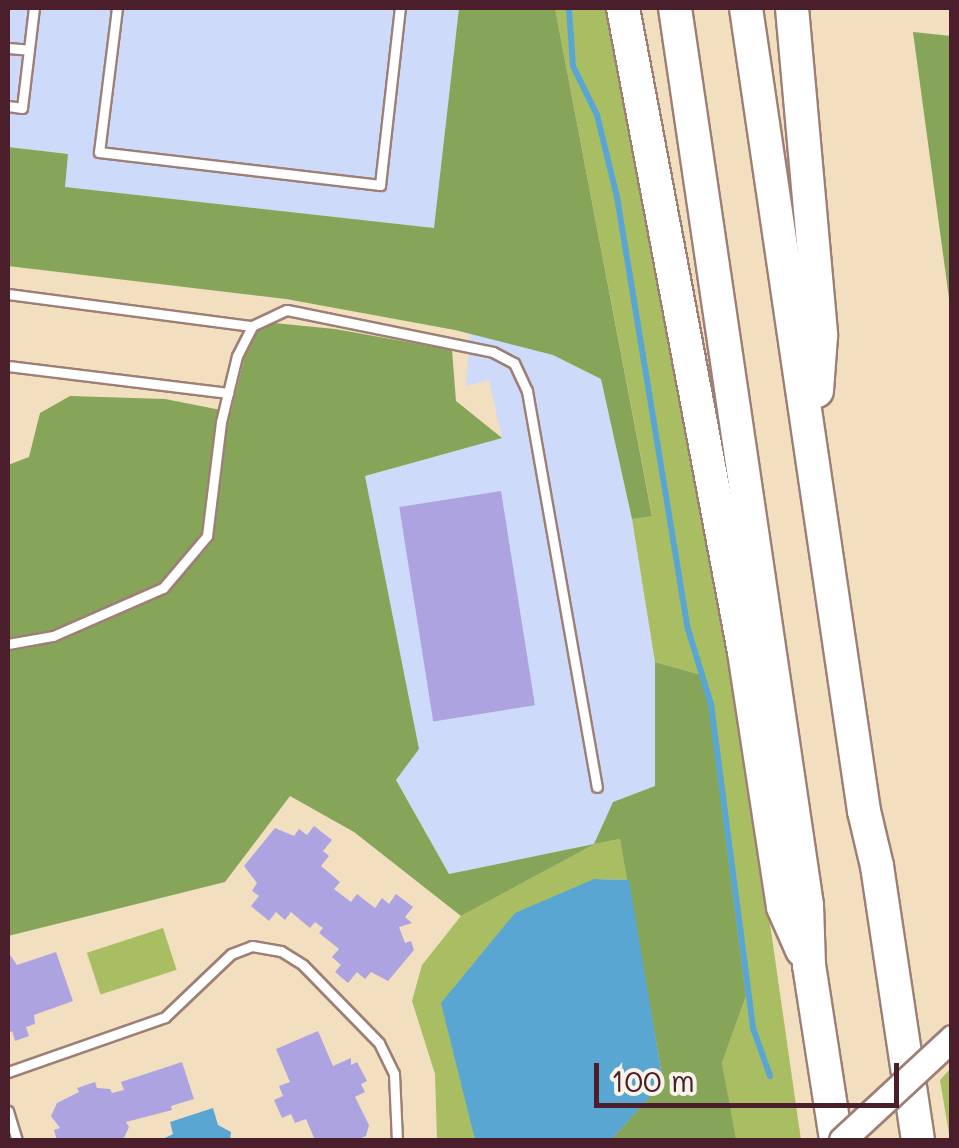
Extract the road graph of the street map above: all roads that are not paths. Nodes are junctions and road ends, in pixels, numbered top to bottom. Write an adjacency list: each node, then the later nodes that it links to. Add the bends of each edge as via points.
1 (34, 8): 9 (lane)
2 (117, 8): 3 (lane, via 99,152 380,184)
3 (400, 8)
4 (623, 8): 18 (highway, via 744,652 783,908)
5 (675, 8): 18 (highway, via 804,885)
6 (746, 8): 15 (highway)
7 (792, 8): 15 (highway, via 821,336)
8 (8, 48): 9 (lane)
9 (29, 50): 10 (lane, via 22,108)
10 (8, 106)
11 (8, 294): 12 (lane)
12 (252, 326): 14 (lane); 17 (lane, via 287,310 494,352 514,364 526,391)
13 (8, 366): 14 (lane)
14 (228, 393): 16 (lane, via 206,536 163,588 53,636)
15 (812, 455): 25 (highway)
16 (8, 644)
17 (597, 787)
18 (809, 965): 24 (highway)
19 (952, 1038): 24 (main road, bridge)
20 (8, 1072): 23 (lane, via 165,1017 231,954 252,946 281,951 378,1043 394,1074)
21 (8, 1111): 22 (lane)
22 (17, 1140)
23 (396, 1140)
24 (839, 1140)
25 (918, 1140)

